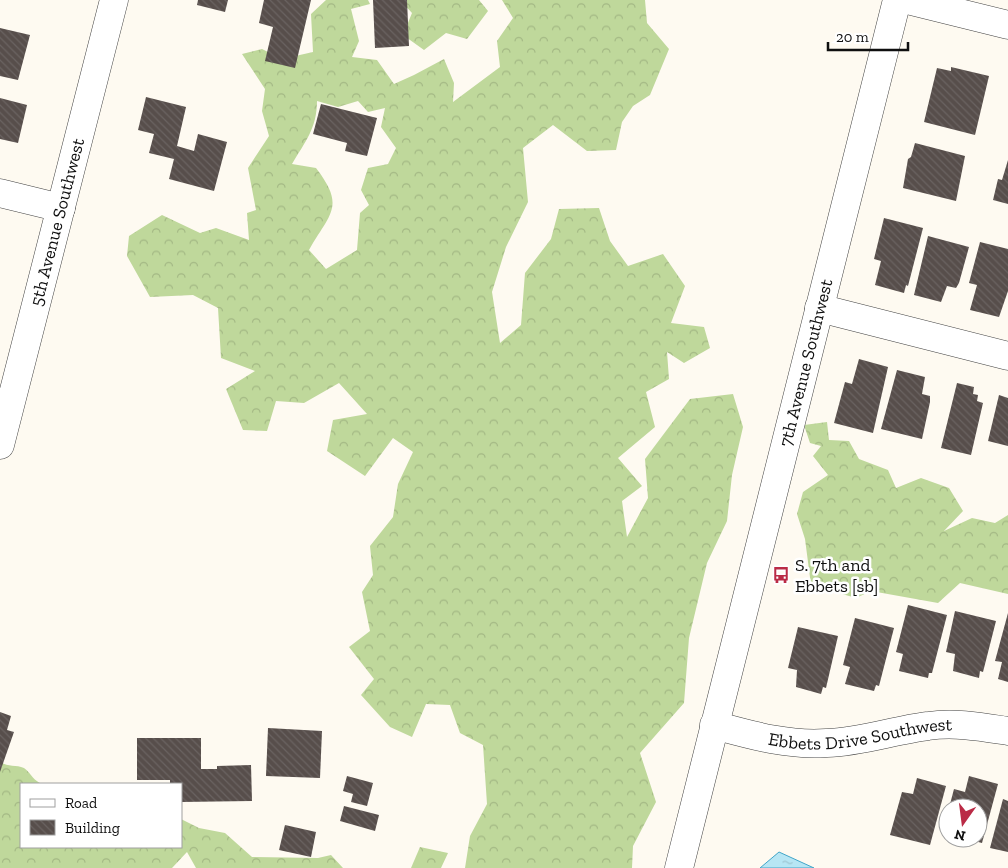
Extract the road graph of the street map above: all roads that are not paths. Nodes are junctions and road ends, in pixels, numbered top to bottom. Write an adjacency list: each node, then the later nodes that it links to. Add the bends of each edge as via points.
1 (114, 0): 6 (street, 5th Avenue Southwest)
2 (897, 0): 7 (street, 7th Avenue Southwest)
3 (907, 0): 4 (street)
4 (1008, 25)
5 (0, 193): 6 (street)
6 (61, 208): 9 (street, 5th Avenue Southwest)
7 (819, 308): 8 (street); 11 (street, 7th Avenue Southwest)
8 (1008, 356)
9 (7, 391): 10 (street, 5th Avenue Southwest)
10 (0, 446)
11 (714, 725): 12 (street, Ebbets Drive Southwest, via 763,738 828,744 930,726 967,725); 13 (street, 7th Avenue Southwest)
12 (1008, 731)
13 (679, 868)

